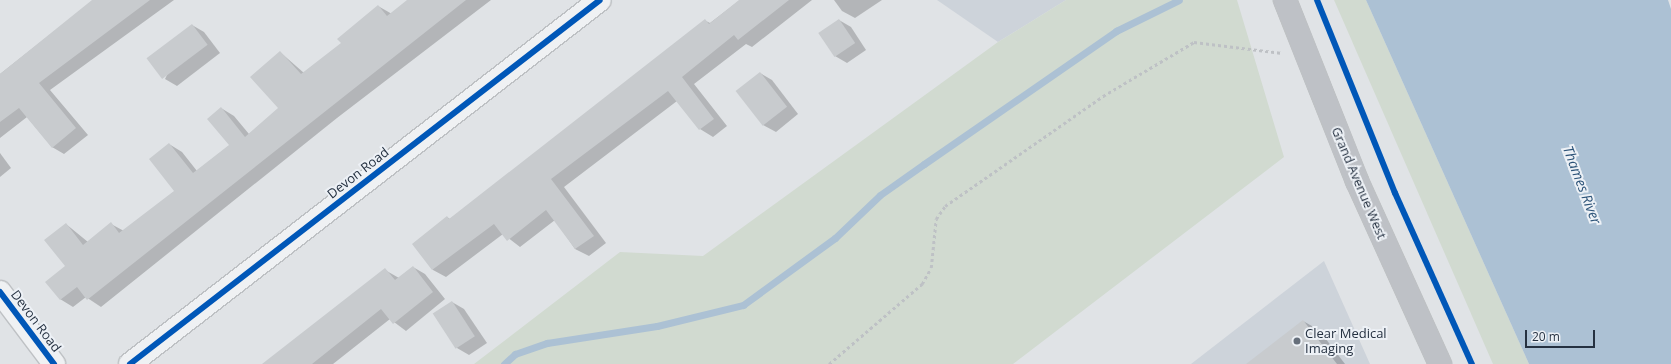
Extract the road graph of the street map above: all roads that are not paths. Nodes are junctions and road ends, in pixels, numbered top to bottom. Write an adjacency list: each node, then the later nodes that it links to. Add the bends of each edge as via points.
1 (600, 0): 5 (street, Devon Road)
2 (1285, 0): 6 (main road, Grand Avenue West, via 1357,181)
3 (0, 292): 4 (street, Devon Road)
4 (54, 364)
5 (130, 364)
6 (1440, 364)

